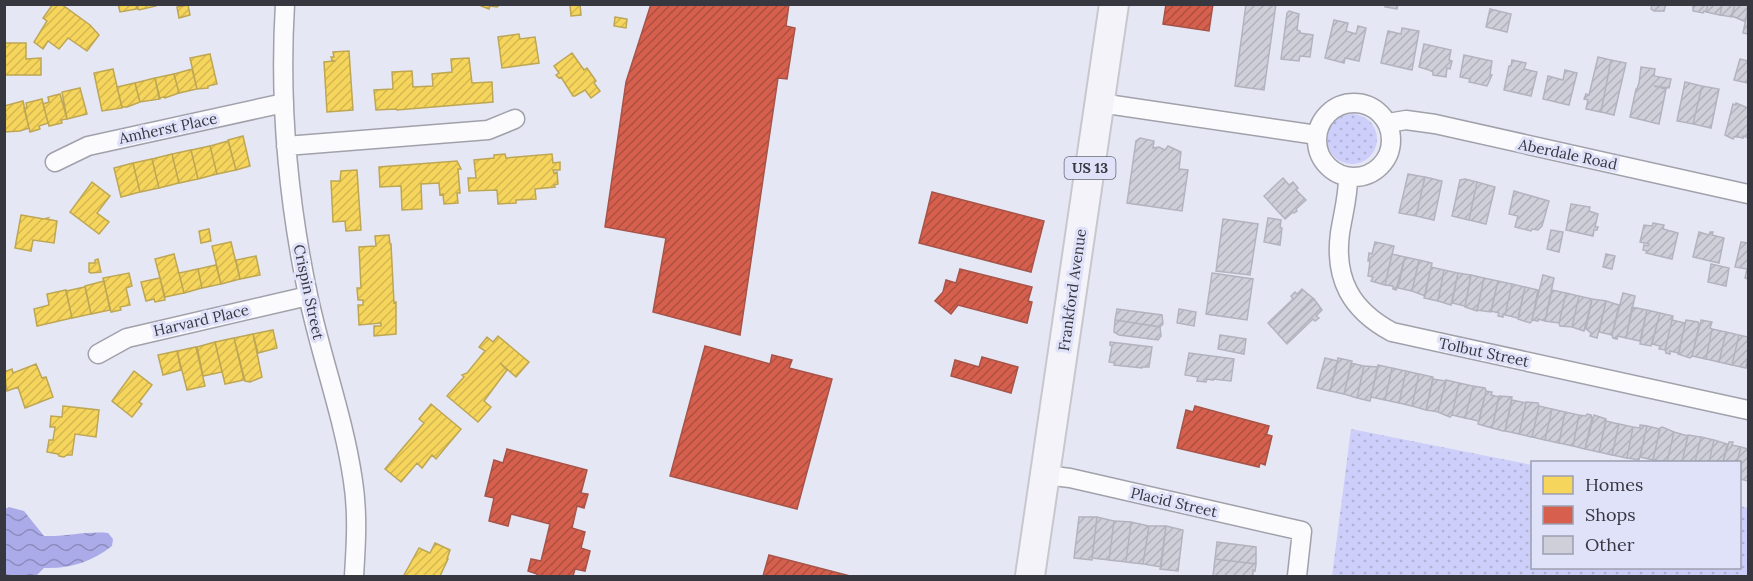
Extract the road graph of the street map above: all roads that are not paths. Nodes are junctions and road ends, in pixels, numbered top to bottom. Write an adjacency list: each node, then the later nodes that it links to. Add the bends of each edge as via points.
1 (285, 4): 3 (street, Crispin Street)
2 (1114, 4): 4 (main road, Frankford Avenue / US 13)
3 (284, 103): 8 (street, Crispin Street); 9 (street, Amherst Place, via 88,146)
4 (1100, 103): 7 (street); 15 (main road, Frankford Avenue / US 13)
5 (515, 119): 8 (street, via 488,130)
6 (1388, 123): 7 (street, via 1368,105 1341,105 1329,111); 10 (street, via 1392,143 1384,162 1368,175); 11 (street, Aberdale Road, via 1406,120 1435,124)
7 (1317, 135): 10 (street, via 1323,163)
8 (286, 146): 12 (street, Crispin Street)
9 (55, 162)
10 (1348, 178): 14 (street, Tolbut Street, via 1338,254 1342,279 1368,317 1392,332)
11 (1749, 194)
12 (308, 296): 13 (street, Harvard Place, via 127,338); 16 (street, Crispin Street, via 353,481 357,514)
13 (98, 354)
14 (1749, 410)
15 (1045, 475): 17 (main road, Frankford Avenue / US 13); 18 (street, Placid Street, via 1302,531)
16 (354, 576)
17 (1030, 576)
18 (1297, 576)

